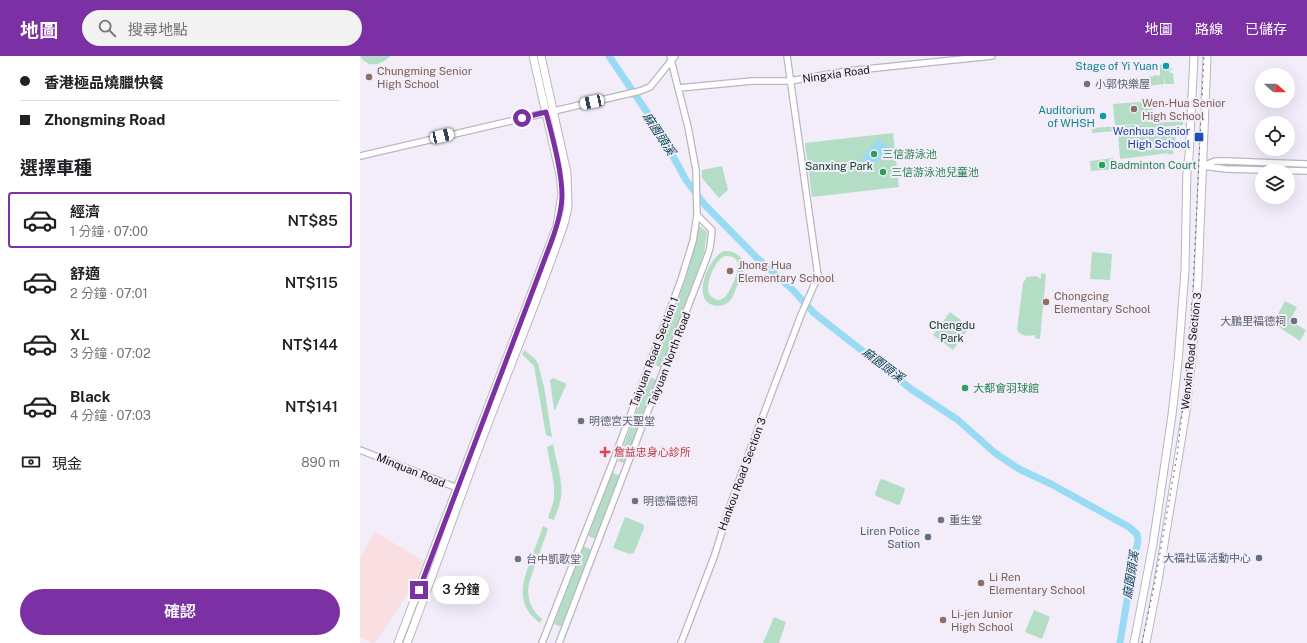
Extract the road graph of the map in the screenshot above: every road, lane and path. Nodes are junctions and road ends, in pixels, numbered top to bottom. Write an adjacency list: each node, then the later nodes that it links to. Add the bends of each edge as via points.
1 (533, 56): 10 (main road)
2 (541, 56): 10 (main road)
3 (787, 56): 8 (street, Hankou Road Section 3)
4 (992, 56): 8 (street, Ningxia Road, via 847,71)
5 (1194, 56): 23 (main road, Wenxin Road Section 3, via 1187,168 1185,270 1178,362 1153,544)
6 (1207, 56): 13 (main road, Wenxin Road Section 3)
7 (672, 58): 9 (street); 10 (street, via 650,86 640,91)
8 (790, 81): 9 (street, Ningxia Road, via 752,81); 22 (street, Hankou Road Section 3, via 818,276 747,458 714,557)
9 (679, 88): 15 (street, Taiyuan Road Section 1, via 695,163)
10 (550, 112): 11 (street); 17 (main road, via 567,173 568,206 565,221)
11 (360, 156)
12 (1307, 164): 13 (street, via 1226,160)
13 (1203, 166): 14 (street); 24 (main road, Wenxin Road Section 3, via 1192,363)
14 (1307, 171)
15 (697, 215): 20 (street, Taiyuan Road Section 1, via 693,242 681,280); 21 (street, Taiyuan North Road, via 712,230 710,248)
16 (360, 450): 17 (street, Minquan Road)
17 (460, 489): 18 (main road); 19 (main road, via 426,594)
18 (398, 643)
19 (406, 643)
20 (542, 643)
21 (559, 643)
22 (681, 643)
23 (1134, 643)
24 (1146, 643)

